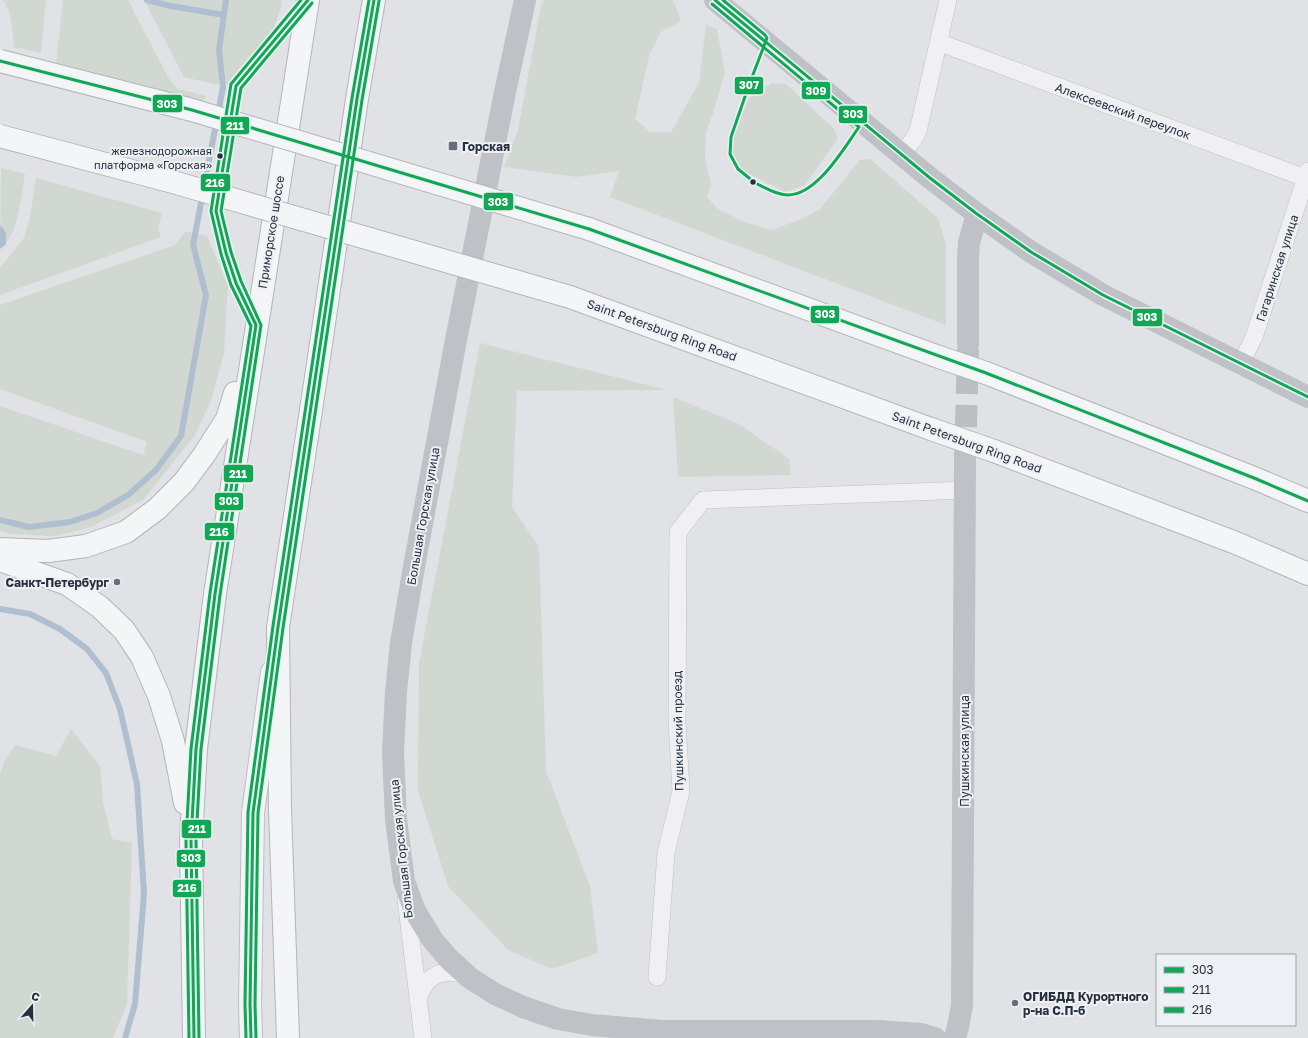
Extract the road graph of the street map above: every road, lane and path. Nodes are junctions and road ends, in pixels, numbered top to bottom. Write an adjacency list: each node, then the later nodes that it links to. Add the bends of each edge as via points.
1 (308, 0): 14 (main road, Приморское шоссе)
2 (362, 0): 9 (main road)
3 (374, 0): 9 (main road)
4 (525, 0): 26 (main road, Большая Горская улица, via 455,345 401,643 392,753 396,819)
5 (715, 0): 11 (main road)
6 (948, 0): 7 (street)
7 (938, 42): 11 (street, via 918,131); 12 (street, Алексеевский переулок)
8 (0, 61): 20 (main road, bridge, via 192,110 589,229 986,374)
9 (357, 99): 24 (main road)
10 (0, 136): 23 (main road, Saint Petersburg Ring Road, bridge, via 173,182 570,296 994,451 1236,543)
11 (902, 154): 13 (main road)
12 (1307, 176): 16 (street, Гагаринская улица, via 1254,337)
13 (977, 214): 15 (main road, via 969,243); 16 (main road, via 1031,252 1103,295)
14 (256, 325): 21 (main road, via 226,419 184,482 157,509 126,532 86,546 48,551); 25 (main road, Приморское шоссе, via 214,594 196,749)
15 (968, 344)
16 (1241, 363): 17 (main road)
17 (1308, 397)
18 (965, 463): 19 (main road, Пушкинская улица)
19 (966, 490): 27 (street, Пушкинский проезд, via 703,500 678,532 677,721 681,791 666,853); 35 (main road, Пушкинская улица, via 962,1005)
20 (1308, 501)
21 (0, 549)
22 (0, 560): 25 (main road, via 66,584 100,607 124,630 142,657 159,696 174,746)
23 (1308, 574)
24 (278, 627): 31 (main road, via 253,813); 32 (main road, via 280,810)
25 (191, 840): 30 (main road, Приморское шоссе)
26 (404, 881): 28 (main road, via 415,911 432,939); 29 (street, Большая Горская улица)
27 (656, 977)
28 (470, 978): 29 (street, via 451,972 442,973 425,983); 34 (main road, via 495,994 524,1007 592,1025 663,1031 877,1031 921,1034)
29 (418, 1001): 33 (street, Большая Горская улица)
30 (194, 1038)
31 (251, 1038)
32 (288, 1038)
33 (422, 1038)
34 (935, 1038)
35 (954, 1038)

